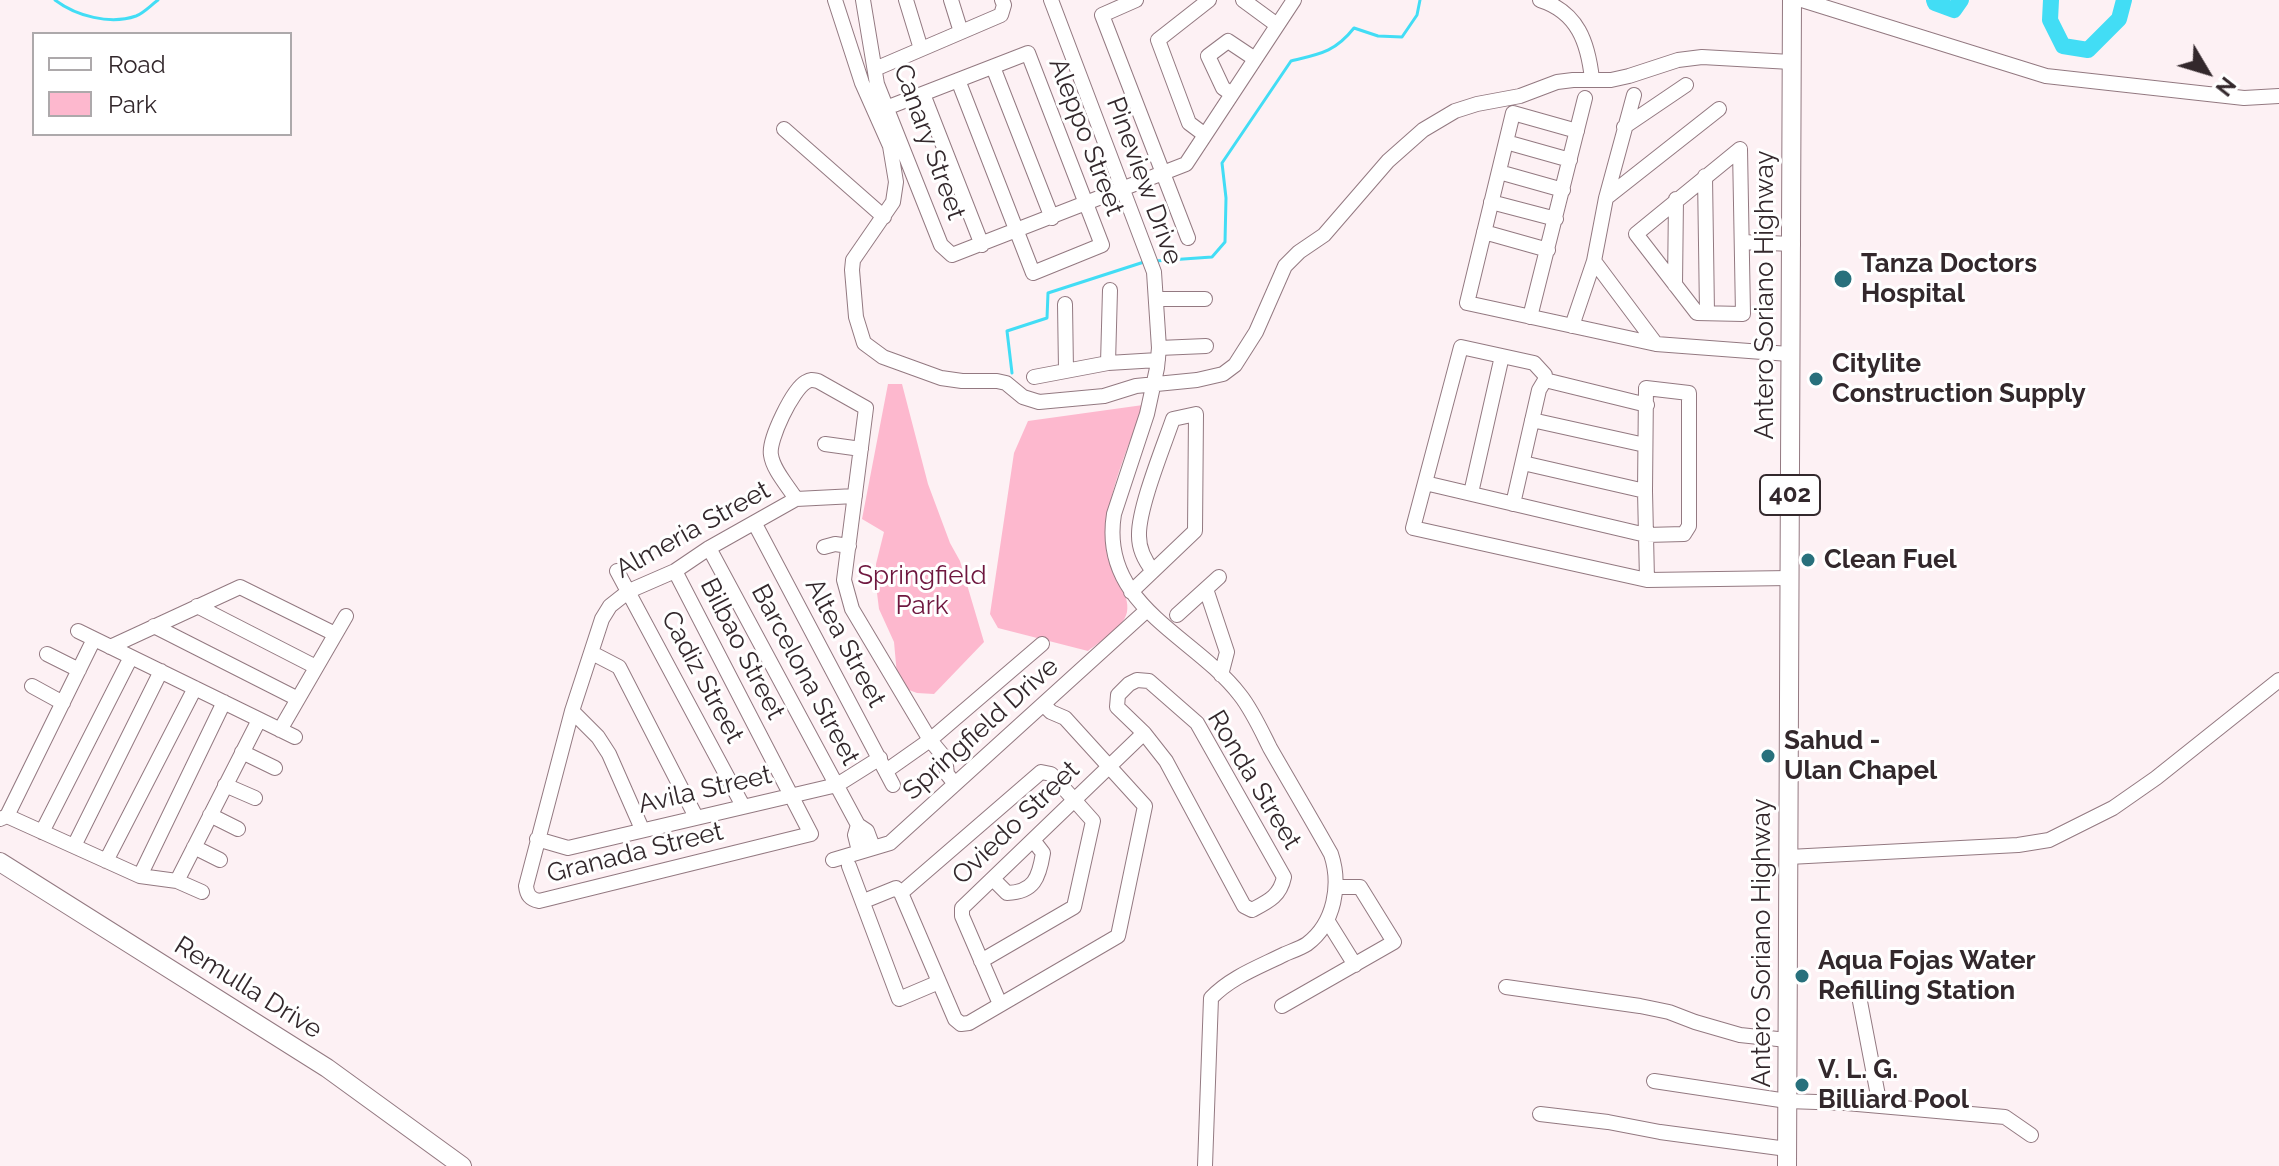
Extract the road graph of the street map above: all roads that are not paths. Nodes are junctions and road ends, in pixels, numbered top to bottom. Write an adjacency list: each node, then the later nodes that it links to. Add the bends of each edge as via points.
1 (835, 0): 46 (street, via 894,162 895,192)
2 (863, 0): 20 (street, Canary Street)
3 (906, 0): 16 (street)
4 (951, 0): 15 (street)
5 (1002, 0): 15 (street, via 1001,15)
6 (1051, 0): 40 (street, Pineview Drive)
7 (1136, 0): 38 (street, via 1102,15)
8 (1209, 0): 34 (street, via 1158,40 1189,123)
9 (1243, 0): 14 (street)
10 (1294, 0): 14 (street, Canary Street)
11 (1540, 0): 21 (street, via 1558,7 1579,27)
12 (1792, 0): 18 (main road, Antero Soriano Highway / 402)
13 (1802, 0): 27 (street, via 2046,76 2244,98)
14 (1277, 25): 17 (street, Canary Street)
15 (961, 32): 16 (street)
16 (921, 49): 20 (street)
17 (1255, 59): 25 (street, Canary Street); 25 (street, via 1228,41 1208,56 1223,88)
18 (1791, 62): 21 (street, via 1702,57 1611,80); 53 (main road, Antero Soriano Highway / 402)
19 (993, 67): 22 (street, Aleppo Street); 45 (street, Aleppo Street, via 1028,53); 47 (street)
20 (875, 69): 29 (street, Canary Street)
21 (1592, 79): 74 (street, via 1557,82 1477,104 1423,130 1388,161 1324,235 1285,266 1235,365 1223,374)
22 (958, 80): 24 (street, Aleppo Street); 49 (street)
23 (1686, 85): 31 (street)
24 (923, 94): 29 (street, Aleppo Street); 54 (street)
25 (1232, 94): 34 (street, Canary Street)
26 (1634, 95): 31 (street)
27 (2279, 96)
28 (1585, 98): 33 (street)
29 (886, 108): 54 (street, Canary Street, via 944,249 957,255)
30 (1719, 109): 42 (street)
31 (1624, 127): 42 (street)
32 (784, 129): 46 (street)
33 (1577, 131): 35 (street, via 1513,113); 36 (street)
34 (1205, 135): 38 (street, Canary Street, via 1186,164)
35 (1506, 142): 36 (street); 37 (street)
36 (1570, 160): 41 (street)
37 (1499, 172): 41 (street); 44 (street)
38 (1162, 174): 40 (street, Canary Street); 51 (street)
39 (1705, 176): 43 (street); 52 (street, via 1740,149); 62 (street)
40 (1124, 190): 45 (street, Canary Street); 59 (street, Pineview Drive, via 1154,272)
41 (1563, 190): 48 (street)
42 (1606, 198): 56 (street)
43 (1676, 199): 57 (street); 57 (street, via 1636,234)
44 (1491, 202): 48 (street); 50 (street)
45 (1087, 204): 47 (street, Canary Street); 49 (street, Aleppo Street, via 1102,245 1033,273)
46 (884, 217): 74 (street, via 853,260 852,270 859,334 871,351 950,380 1006,383 1039,402 1104,396)
47 (1052, 218): 49 (street, Canary Street)
48 (1556, 219): 55 (street)
49 (1016, 232): 54 (street, Canary Street)
50 (1484, 232): 55 (street); 63 (street, via 1467,303)
51 (1188, 238)
52 (1742, 242): 53 (street); 62 (street, via 1743,314)
53 (1793, 244): 68 (main road, Antero Soriano Highway / 402)
54 (982, 245)
55 (1548, 250): 63 (street)
56 (1594, 261): 64 (street); 65 (street)
57 (1675, 285): 62 (street, via 1697,313)
58 (1110, 290): 70 (street)
59 (1157, 299): 60 (street); 67 (street, Pineview Drive)
60 (1205, 299)
61 (1065, 304): 71 (street)
62 (1707, 313)
63 (1530, 317): 64 (street)
64 (1572, 326): 65 (street)
65 (1656, 344): 68 (street)
66 (1206, 346): 67 (street)
67 (1158, 354): 70 (street); 74 (street, Pineview Drive)
68 (1789, 354): 96 (main road, Antero Soriano Highway / 402)
69 (1502, 356): 73 (street, via 1534,363); 81 (street, via 1461,347); 83 (street)
70 (1108, 363): 71 (street)
71 (1066, 370): 72 (street)
72 (1034, 377)
73 (1545, 380): 75 (street); 76 (street)
74 (1154, 384): 100 (street, via 1112,527 1116,561)
75 (1647, 405): 78 (street); 88 (street, via 1646,388 1689,393 1687,531)
76 (1532, 420): 78 (street); 80 (street)
77 (825, 444): 79 (street)
78 (1645, 445): 82 (street)
79 (861, 449): 84 (street); 85 (street, via 866,408 818,381 803,384 785,411 770,451)
80 (1523, 463): 82 (street); 86 (street)
81 (1425, 483): 83 (street); 97 (street, via 1413,528)
82 (1645, 491): 88 (street)
83 (1471, 493): 86 (street)
84 (855, 496): 85 (street, Almeria Street); 89 (street)
85 (796, 499): 87 (street, Almeria Street)
86 (1513, 504): 88 (street)
87 (755, 524): 91 (street, Almeria Street); 135 (street, Altea Street)
88 (1646, 535): 97 (street)
89 (849, 546): 90 (street); 130 (street, via 844,580 852,609)
90 (824, 547)
91 (709, 548): 93 (street, Almeria Street); 139 (street, Barcelona Street)
92 (617, 571): 99 (street, Cadiz Street)
93 (675, 571): 99 (street, Almeria Street); 140 (street, Bilbao Street)
94 (1153, 571): 94 (street, via 1195,531 1196,414 1173,419 1141,518 1142,552); 100 (street)
95 (1219, 577): 98 (street)
96 (1790, 578): 97 (street); 156 (main road, Antero Soriano Highway / 402)
97 (1647, 580)
98 (1206, 589): 103 (street); 117 (street, via 1227,652)
99 (629, 591): 111 (street, Almeria Street, via 602,619); 143 (street, Cadiz Street)
100 (1131, 592): 102 (street)
101 (197, 606): 105 (street); 107 (street, via 240,587); 114 (street)
102 (1147, 610): 117 (street); 122 (street, Springfield Drive)
103 (1177, 615)
104 (346, 616): 107 (street)
105 (154, 626): 110 (street); 121 (street)
106 (78, 631): 108 (street)
107 (335, 634): 114 (street)
108 (94, 639): 110 (street); 115 (street)
109 (1042, 644): 130 (street, Avila Street)
110 (110, 647): 113 (street)
111 (592, 653): 125 (street, Almeria Street); 145 (street, via 619,667)
112 (47, 654): 115 (street)
113 (131, 657): 116 (street); 149 (street)
114 (316, 667): 121 (street)
115 (79, 670): 124 (street)
116 (161, 671): 120 (street); 153 (street)
117 (1221, 675): 165 (street, via 1241,695 1331,854)
118 (2279, 680): 156 (street, via 2122,802 2049,840)
119 (32, 686): 124 (street)
120 (195, 688): 123 (street); 159 (street)
121 (298, 699): 127 (street)
122 (1049, 701): 133 (street, via 1060,703 1065,718); 136 (street, Springfield Drive)
123 (224, 702): 126 (street); 162 (street)
124 (63, 703): 146 (street)
125 (572, 711): 148 (street, via 609,754); 151 (street, Almeria Street)
126 (259, 720): 127 (street); 131 (street)
127 (280, 730): 129 (street)
128 (1144, 733): 128 (street, Ronda Street, via 1117,707 1118,695 1137,680 1149,681 1197,723 1284,877 1274,899 1252,910 1244,906 1166,761); 133 (street, Oviedo Street)
129 (295, 737)
130 (930, 740): 132 (street); 135 (street, Avila Street)
131 (242, 752): 134 (street); 138 (street)
132 (945, 758): 136 (street); 137 (street)
133 (1110, 766): 142 (street, Oviedo Street); 175 (street, via 1145,806 1118,936)
134 (275, 768)
135 (887, 771): 139 (street, Avila Street)
136 (969, 771): 137 (street, Springfield Drive)
137 (955, 784): 155 (street, Springfield Drive, via 890,843)
138 (225, 785): 141 (street); 144 (street)
139 (837, 785): 140 (street, Avila Street); 155 (street, Barcelona Street, via 858,825 867,831)
140 (791, 795): 143 (street, Avila Street); 150 (street, Bilbao Street)
141 (255, 798)
142 (1075, 800): 152 (street, Oviedo Street); 167 (street, via 1051,774 1041,772); 170 (street, via 1093,821 1074,907)
143 (743, 806): 145 (street, Avila Street)
144 (210, 815): 147 (street); 154 (street)
145 (696, 817): 148 (street, Avila Street)
146 (4, 818): 149 (street)
147 (238, 829)
148 (642, 829): 151 (street, Avila Street, via 568,848)
149 (42, 832): 153 (street)
150 (811, 834): 151 (street, Granada Street, via 539,901 529,898 526,886)
151 (537, 839)
152 (1033, 840): 163 (street, Oviedo Street); 163 (street, via 1043,853 1034,882 1007,893)
153 (74, 846): 159 (street)
154 (194, 847): 157 (street); 164 (street)
155 (866, 849): 158 (street, Springfield Drive)
156 (1789, 857): 177 (main road, Antero Soriano Highway / 402)
157 (220, 860)
158 (833, 860)
159 (106, 861): 162 (street)
160 (0, 862): 184 (main road, Remulla Drive, via 327,1068)
161 (849, 866): 168 (street)
162 (140, 876): 164 (street)
163 (993, 879): 170 (street, Oviedo Street, via 962,908)
164 (177, 881): 166 (street)
165 (1337, 887): 169 (street); 171 (street, via 1360,887 1394,942)
166 (202, 892)
167 (901, 893): 168 (street, via 896,888); 172 (street)
168 (864, 901): 172 (street, via 899,999)
169 (1327, 920): 171 (street); 185 (street, via 1308,943 1222,986 1211,998)
170 (981, 961): 175 (street, Oviedo Street)
171 (1355, 965): 176 (street)
172 (939, 982): 175 (street, via 961,1024)
173 (1506, 987): 177 (street, via 1640,1006 1740,1035)
174 (1858, 991): 180 (street)
175 (1000, 1004)
176 (1282, 1006)
177 (1787, 1040): 179 (main road, Antero Soriano Highway / 402)
178 (1654, 1081): 179 (street)
179 (1787, 1101): 180 (street); 183 (main road, Antero Soriano Highway / 402)
180 (1880, 1106): 182 (street, via 2005,1117)
181 (1540, 1114): 183 (street)
182 (2031, 1135)
183 (1787, 1157)
184 (462, 1166)
185 (1205, 1166)

